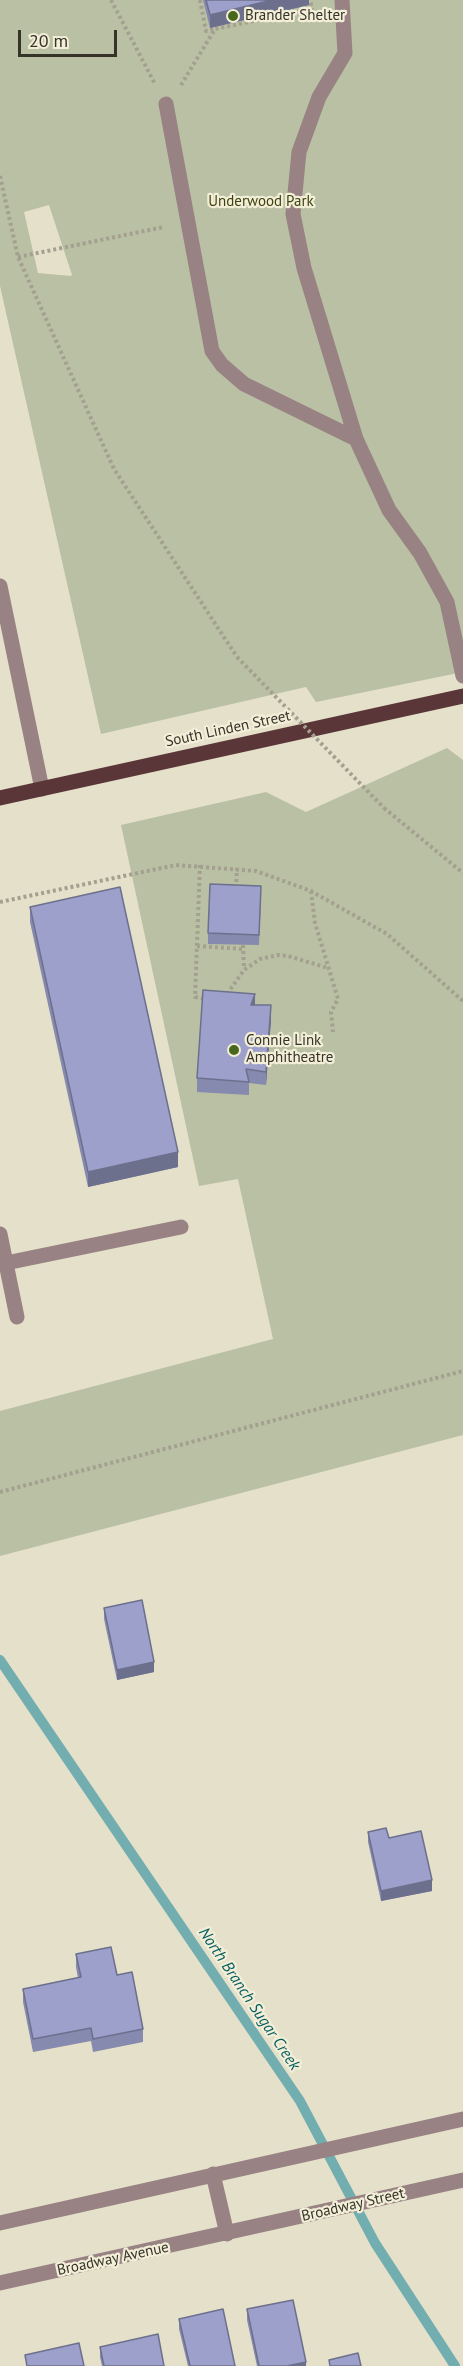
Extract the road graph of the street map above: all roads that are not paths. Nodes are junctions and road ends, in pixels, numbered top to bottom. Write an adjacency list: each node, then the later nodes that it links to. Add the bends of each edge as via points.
1 (342, 0): 3 (street, via 345,53 320,98 299,152 293,214 318,319)
2 (166, 104): 3 (street, via 212,351 244,384)
3 (356, 439): 5 (street, via 388,510 420,553 447,602)
4 (0, 586): 7 (street)
5 (463, 676)
6 (463, 696): 7 (main road, South Linden Street)
7 (42, 789): 8 (main road, South Linden Street)
8 (0, 798)
9 (181, 1227): 11 (street)
10 (0, 1234): 11 (street)
11 (6, 1263): 12 (street)
12 (17, 1317)
13 (462, 2123): 14 (street)
14 (213, 2174): 16 (street); 18 (street)
15 (463, 2180): 17 (street, Broadway Street)
16 (0, 2223)
17 (271, 2224): 18 (street, Broadway Avenue)
18 (226, 2234): 19 (street, Broadway Avenue)
19 (0, 2283)

